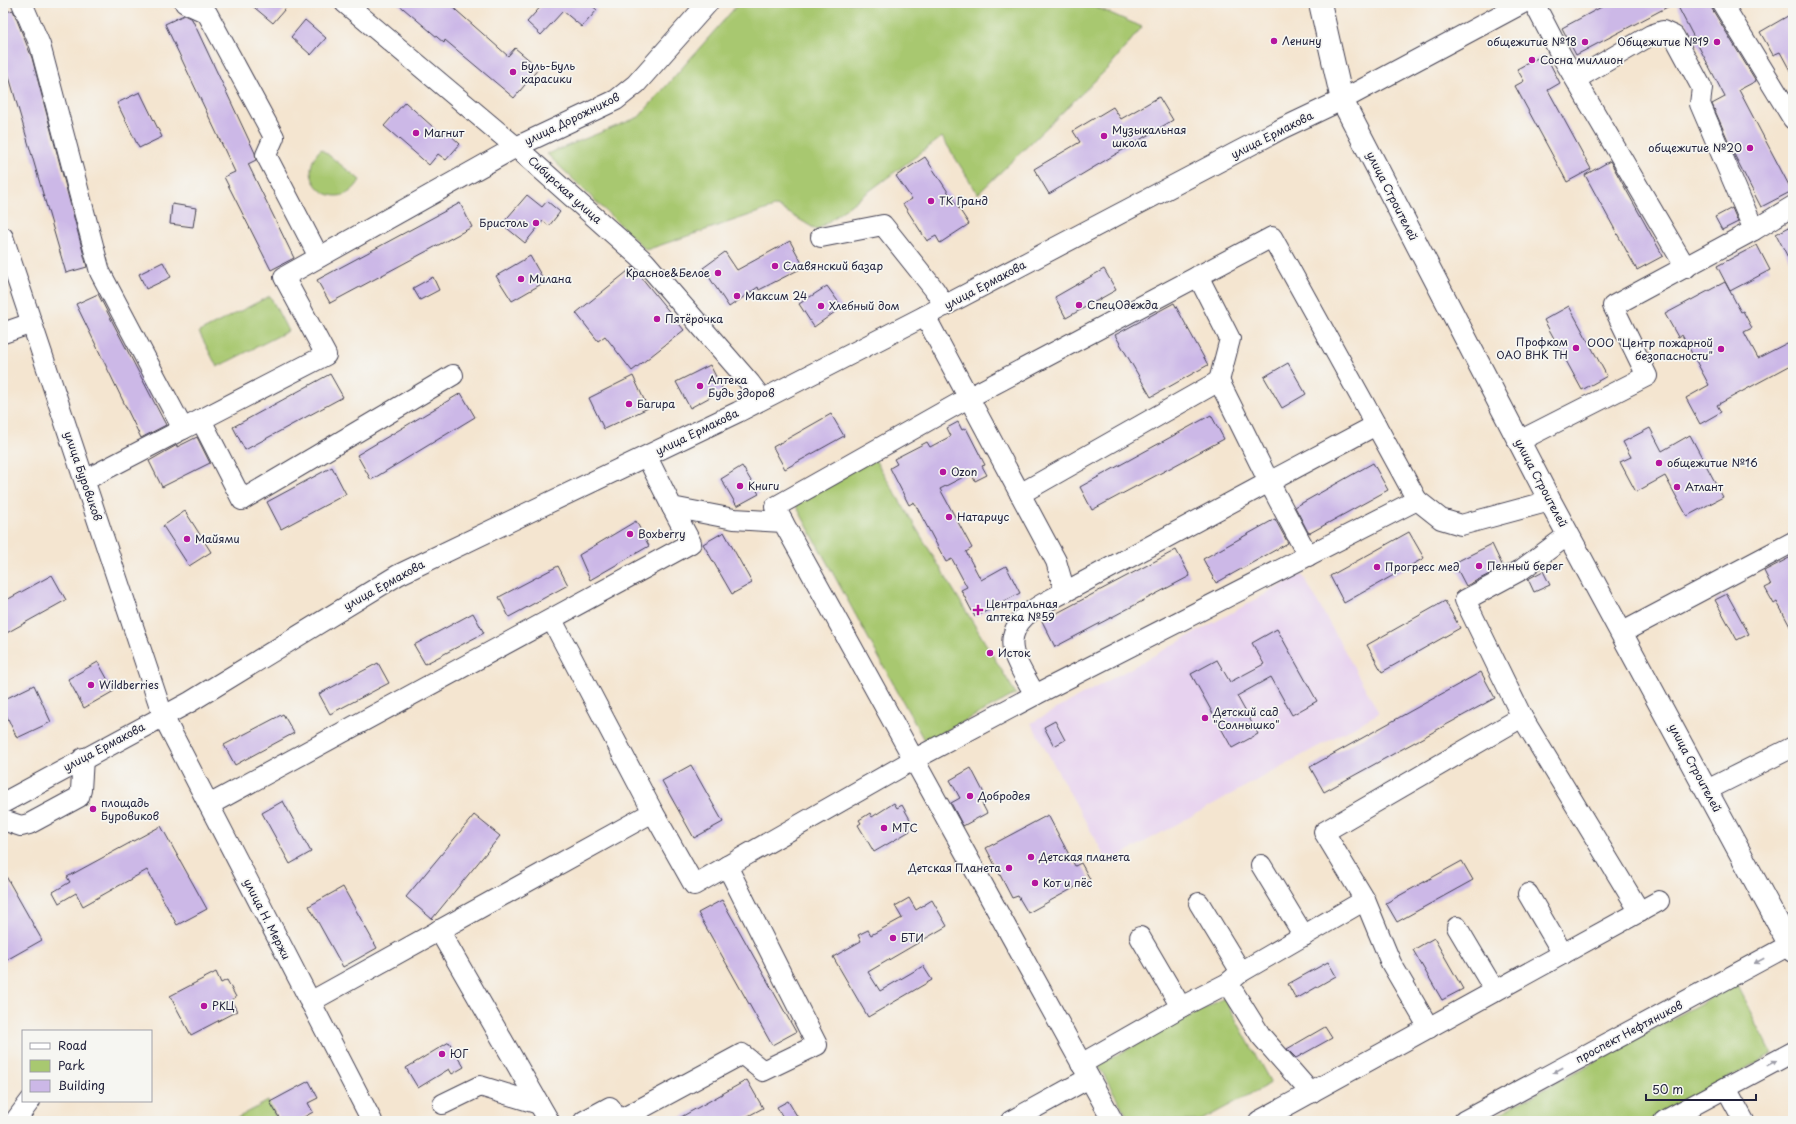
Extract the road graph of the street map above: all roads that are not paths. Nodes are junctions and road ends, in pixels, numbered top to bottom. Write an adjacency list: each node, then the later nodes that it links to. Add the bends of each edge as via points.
1 (22, 3): 30 (street, via 40,45 100,272)
2 (185, 3): 17 (street, via 207,13 274,137 266,154)
3 (345, 3): 12 (street, Сибирская улица)
4 (708, 3): 12 (street, улица Дорожников, via 636,84 616,100)
5 (1320, 3): 10 (main road, улица Строителей)
6 (1523, 3): 10 (street, улица Ермакова)
7 (1534, 3): 9 (street)
8 (1722, 3): 11 (street)
9 (1576, 79): 14 (street, via 1651,35 1663,31 1674,36 1702,88 1700,104); 18 (street)
10 (1342, 100): 20 (street, улица Ермакова, via 1283,128); 31 (main road, улица Строителей)
11 (1791, 110)
12 (516, 147): 17 (street, улица Дорожников); 27 (street, Сибирская улица, via 645,262)
13 (1793, 206): 14 (street)
14 (1754, 230): 18 (street)
15 (3, 237): 22 (street, улица Буровиков)
16 (821, 237): 20 (street, via 883,225)
17 (320, 257): 28 (street, улица Дорожников, via 284,277 326,355)
18 (1686, 268): 31 (street, via 1613,306 1647,376)
19 (1198, 276): 25 (street, via 1230,339); 26 (street); 29 (street, via 1272,237)
20 (945, 306): 21 (street, улица Ермакова)
21 (925, 316): 26 (street); 27 (street, улица Ермакова)
22 (32, 323): 23 (street); 33 (street, улица Буровиков)
23 (3, 333)
24 (453, 375): 28 (street, via 242,500)
25 (1218, 381): 34 (street); 35 (street)
26 (968, 398): 35 (street); 39 (street, via 775,508)
27 (762, 399): 32 (street, улица Ермакова)
28 (201, 420): 30 (street)
29 (1376, 425): 34 (street); 36 (street)
30 (183, 429): 33 (street)
31 (1519, 441): 37 (main road, улица Строителей)
32 (646, 457): 38 (street); 47 (street, улица Ермакова, via 398,575)
33 (84, 480): 47 (street, улица Буровиков)
34 (1269, 482): 42 (street); 43 (street)
35 (1020, 494): 43 (street, via 1056,560)
36 (1417, 500): 37 (street, via 1441,519 1461,525); 42 (street)
37 (1550, 501): 40 (main road, улица Строителей)
38 (672, 507): 39 (street, via 734,519); 44 (street, via 691,543)
39 (783, 522): 51 (street)
40 (1568, 535): 45 (main road, улица Строителей); 48 (street, via 1521,570 1465,600)
41 (1793, 542): 45 (street)
42 (1308, 556): 46 (street)
43 (1065, 592): 46 (street, via 1038,605 1022,618 1013,634 1014,654)
44 (552, 620): 54 (street); 55 (street)
45 (1621, 632): 52 (main road, улица Строителей)
46 (1035, 695): 51 (street)
47 (163, 716): 50 (street, улица Ермакова); 54 (street, улица Н. Мержи)
48 (1522, 717): 60 (street, via 1324,832); 63 (street)
49 (1793, 748): 52 (street)
50 (83, 758): 53 (street, улица Ермакова); 56 (street, via 79,797 29,824 21,826)
51 (913, 760): 58 (street); 76 (street)
52 (1707, 790): 68 (main road, улица Строителей)
53 (3, 803)
54 (209, 805): 72 (street, улица Н. Мержи)
55 (653, 812): 58 (street, via 694,885); 65 (street)
56 (3, 820)
57 (1261, 865): 66 (street)
58 (727, 866): 85 (street, via 817,1045 762,1071 742,1054)
59 (1528, 894): 69 (street)
60 (1366, 900): 66 (street); 74 (street, via 1391,963)
61 (1659, 902): 63 (street)
62 (1200, 903): 70 (street)
63 (1640, 912): 69 (street)
64 (1457, 926): 71 (street)
65 (439, 930): 72 (street); 81 (street)
66 (1304, 936): 70 (street)
67 (1140, 937): 73 (street)
68 (1792, 946): 89 (street, проспект Нефтяников, one-way to 89)
69 (1563, 954): 71 (street)
70 (1234, 978): 73 (street); 78 (street, via 1261,1036)
71 (1495, 991): 74 (street)
72 (310, 1002): 83 (street, улица Н. Мержи)
73 (1181, 1007): 76 (street)
74 (1429, 1028): 78 (street)
75 (1793, 1052): 77 (street, one-way to 75)
76 (1085, 1071): 86 (street); 87 (street)
77 (1726, 1088): 90 (street); 91 (street)
78 (1311, 1093): 88 (street)
79 (29, 1102): 82 (street)
80 (443, 1104): 81 (street, via 480,1086)
81 (544, 1113)
82 (15, 1121)
83 (372, 1121)
84 (584, 1121): 85 (street, via 610,1107)
85 (618, 1121)
86 (1011, 1121)
87 (1113, 1121)
88 (1259, 1121)
89 (1464, 1121)
90 (1664, 1121)
91 (1744, 1121)

